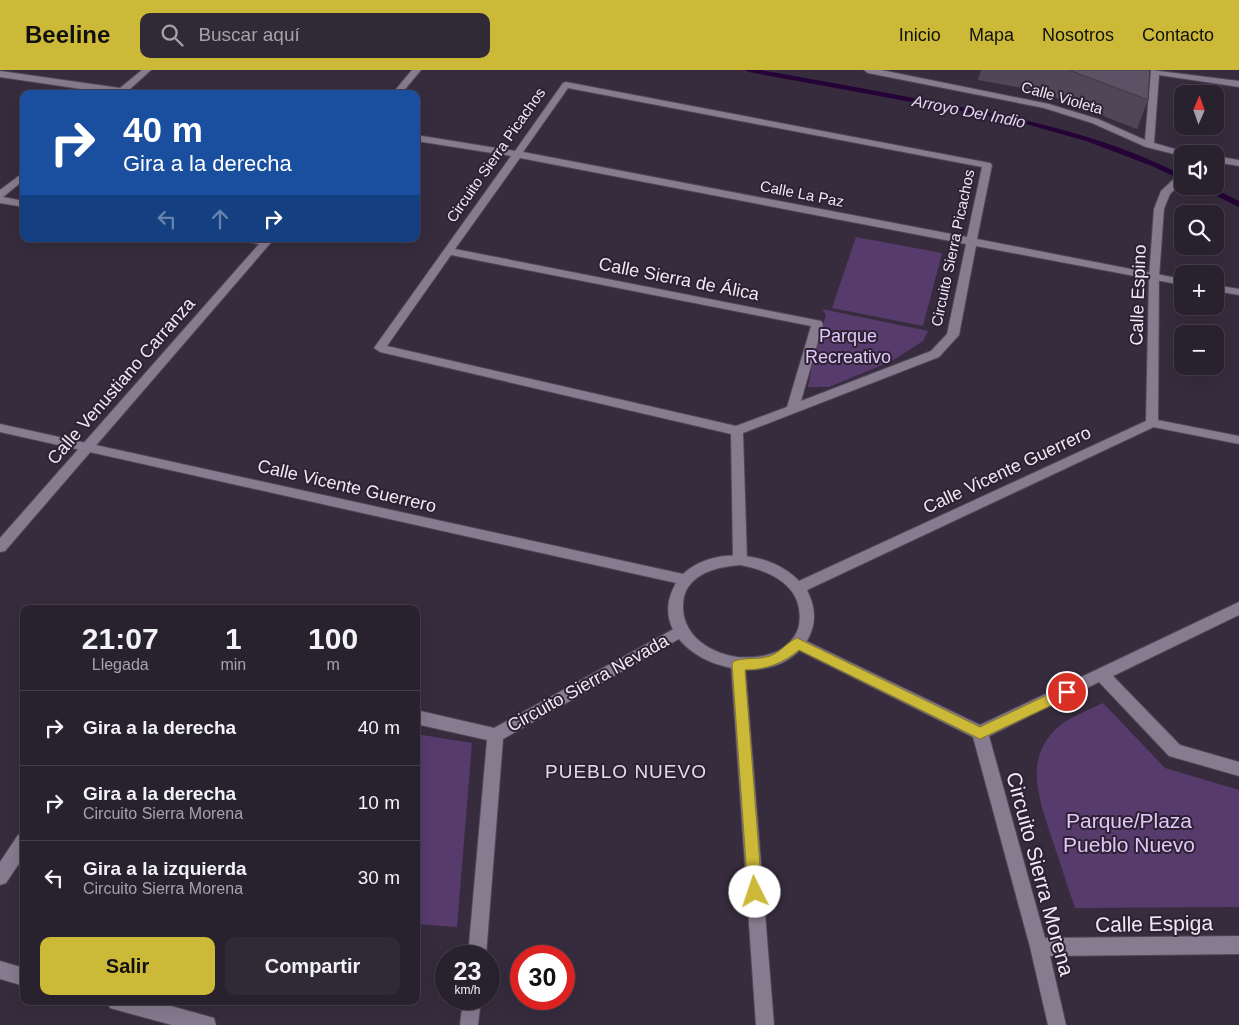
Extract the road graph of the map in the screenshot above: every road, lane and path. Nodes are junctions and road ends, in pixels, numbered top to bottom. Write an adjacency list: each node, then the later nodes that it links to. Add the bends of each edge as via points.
1 (147, 70): 8 (street)
2 (417, 70): 9 (street)
3 (868, 70): 11 (street, Calle Violeta, via 1046,106 1095,121)
4 (1153, 72): 6 (street); 11 (street)
5 (0, 74): 7 (street)
6 (1239, 84)
7 (108, 90)
8 (123, 90)
9 (400, 90)
10 (420, 139): 13 (street, Calle La Paz)
11 (1150, 145): 12 (street, Calle Violeta)
12 (1174, 151)
13 (516, 154): 22 (street, Calle La Paz); 22 (street, Circuito Sierra Picachos, via 566,84 987,165); 23 (street, Circuito Sierra Picachos)
14 (1224, 160): 15 (street)
15 (1239, 163)
16 (20, 178): 18 (street)
17 (1174, 185): 24 (street, Calle Espino, via 1165,193 1159,209)
18 (0, 196)
19 (0, 200): 20 (street)
20 (20, 203)
21 (266, 242): 33 (street, Calle Venustiano Carranza)
22 (972, 242): 24 (street, Calle La Paz); 28 (street, Circuito Sierra Picachos, via 952,336 934,354)
23 (448, 251): 28 (street, Calle Sierra de Álica, via 817,324); 31 (street, Circuito Sierra Picachos, via 380,348)
24 (1154, 276): 25 (street, Calle La Paz); 29 (street, Calle Espino)
25 (1174, 280)
26 (1224, 290): 27 (street)
27 (1239, 292)
28 (793, 408): 31 (street, Circuito Sierra Picachos)
29 (1152, 423): 32 (street); 37 (street, Calle Vicente Guerrero)
30 (0, 428): 33 (street, Calle Vicente Guerrero)
31 (737, 431): 35 (street)
32 (1239, 440)
33 (87, 447): 34 (street, Calle Venustiano Carranza); 36 (street, Calle Vicente Guerrero)
34 (0, 547)
35 (740, 560): 36 (street, via 709,564); 37 (street, via 773,568)
36 (686, 580): 39 (street, via 677,596 675,613)
37 (798, 588): 40 (street, via 805,602 807,617 805,631)
38 (1239, 608): 42 (street)
39 (681, 631): 41 (street, via 695,647 715,659); 45 (street, Circuito Sierra Nevada)
40 (797, 643): 41 (street, via 772,661); 44 (street)
41 (738, 664): 58 (street)
42 (1102, 675): 44 (street); 46 (street, via 1176,751)
43 (420, 718): 45 (street, Circuito Sierra Nevada)
44 (980, 733): 51 (street, Circuito Sierra Morena)
45 (496, 735): 49 (street, Circuito Sierra Nevada)
46 (1239, 769)
47 (20, 847): 48 (street)
48 (0, 877)
49 (478, 945)
50 (1239, 945): 51 (street, Calle Espiga)
51 (1039, 948): 59 (street, Circuito Sierra Morena)
52 (0, 970): 53 (street)
53 (20, 976)
54 (132, 1005): 56 (street)
55 (471, 1010): 57 (street)
56 (207, 1025)
57 (469, 1025)
58 (765, 1025)
59 (1057, 1025)

